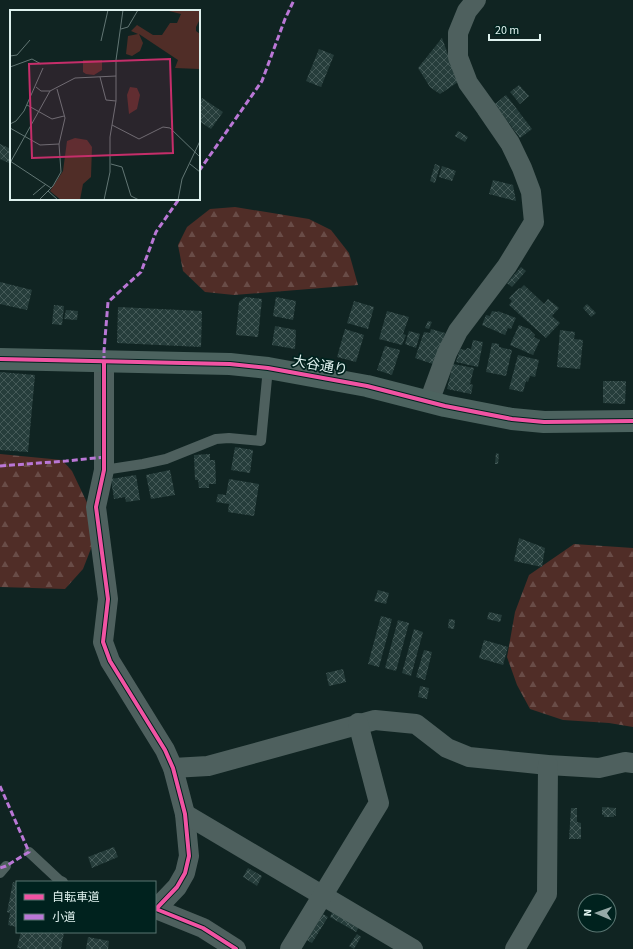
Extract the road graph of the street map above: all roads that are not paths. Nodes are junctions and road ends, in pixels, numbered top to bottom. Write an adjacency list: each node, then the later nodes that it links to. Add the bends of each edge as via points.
1 (476, 0): 5 (street, via 467,11 458,32 458,57 468,83 510,143 522,168 530,192 534,222 507,266 458,331)
2 (0, 359): 3 (street, 大谷通り)
3 (104, 362): 4 (street, 大谷通り, via 230,364); 7 (street)
4 (268, 368): 5 (street, 大谷通り, via 367,386); 7 (lane, via 261,441 216,438 166,459)
5 (429, 402): 6 (street, 大谷通り, via 544,422)
6 (633, 421)
7 (104, 470): 11 (street, via 96,507 108,599 103,642 110,661 165,750)
8 (358, 723): 10 (street, via 375,720 416,724 447,748 469,757); 11 (street, via 208,766); 15 (street, via 379,803)
9 (633, 763): 10 (street, via 625,762 599,768)
10 (548, 765): 20 (street, via 547,894)
11 (173, 768): 12 (street)
12 (185, 814): 15 (street); 16 (street, via 189,856 185,873 178,887)
13 (29, 852): 14 (lane)
14 (61, 881)
15 (322, 895): 18 (street); 19 (street)
16 (156, 909): 17 (street, via 203,928)
17 (236, 949)
18 (290, 949)
19 (412, 949)
20 (515, 949)

